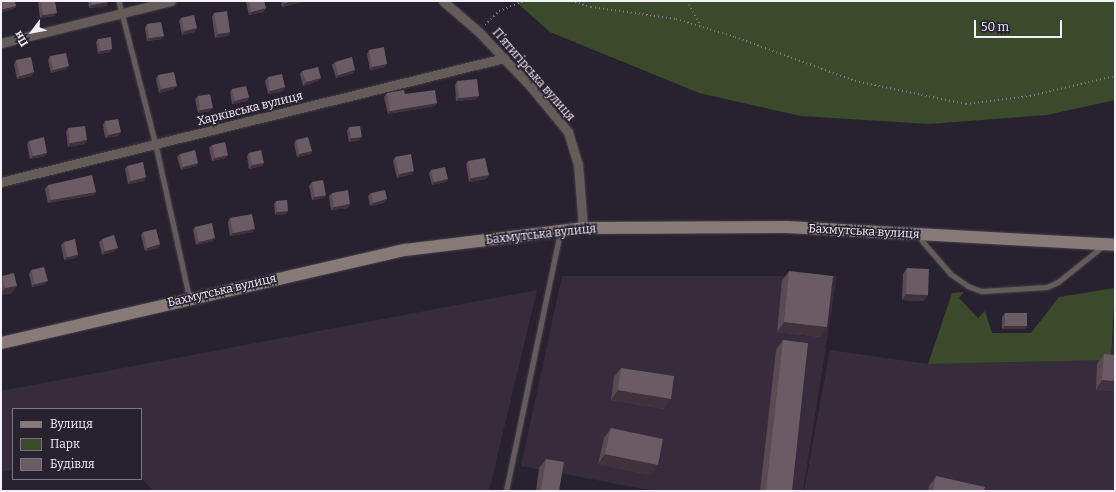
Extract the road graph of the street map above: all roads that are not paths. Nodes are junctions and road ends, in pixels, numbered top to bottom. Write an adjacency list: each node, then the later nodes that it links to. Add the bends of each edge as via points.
1 (120, 1): 4 (lane)
2 (171, 1): 4 (street)
3 (443, 1): 6 (street, П’ятигірська вулиця)
4 (122, 12): 5 (street); 7 (lane)
5 (1, 43)
6 (504, 58): 7 (street, Харківська вулиця); 9 (street, П’ятигірська вулиця, via 568,132 578,164)
7 (156, 145): 8 (street, Харківська вулиця); 13 (lane)
8 (1, 182)
9 (583, 228): 10 (main road, Бахмутська вулиця); 11 (main road, Бахмутська вулиця, via 787,227)
10 (561, 230): 13 (main road, Бахмутська вулиця, via 405,250); 15 (lane)
11 (916, 235): 12 (main road, Бахмутська вулиця); 12 (lane, via 951,274 968,286 982,291 1047,287)
12 (1110, 245)
13 (190, 299): 14 (main road, Бахмутська вулиця)
14 (1, 343)
15 (506, 491)

